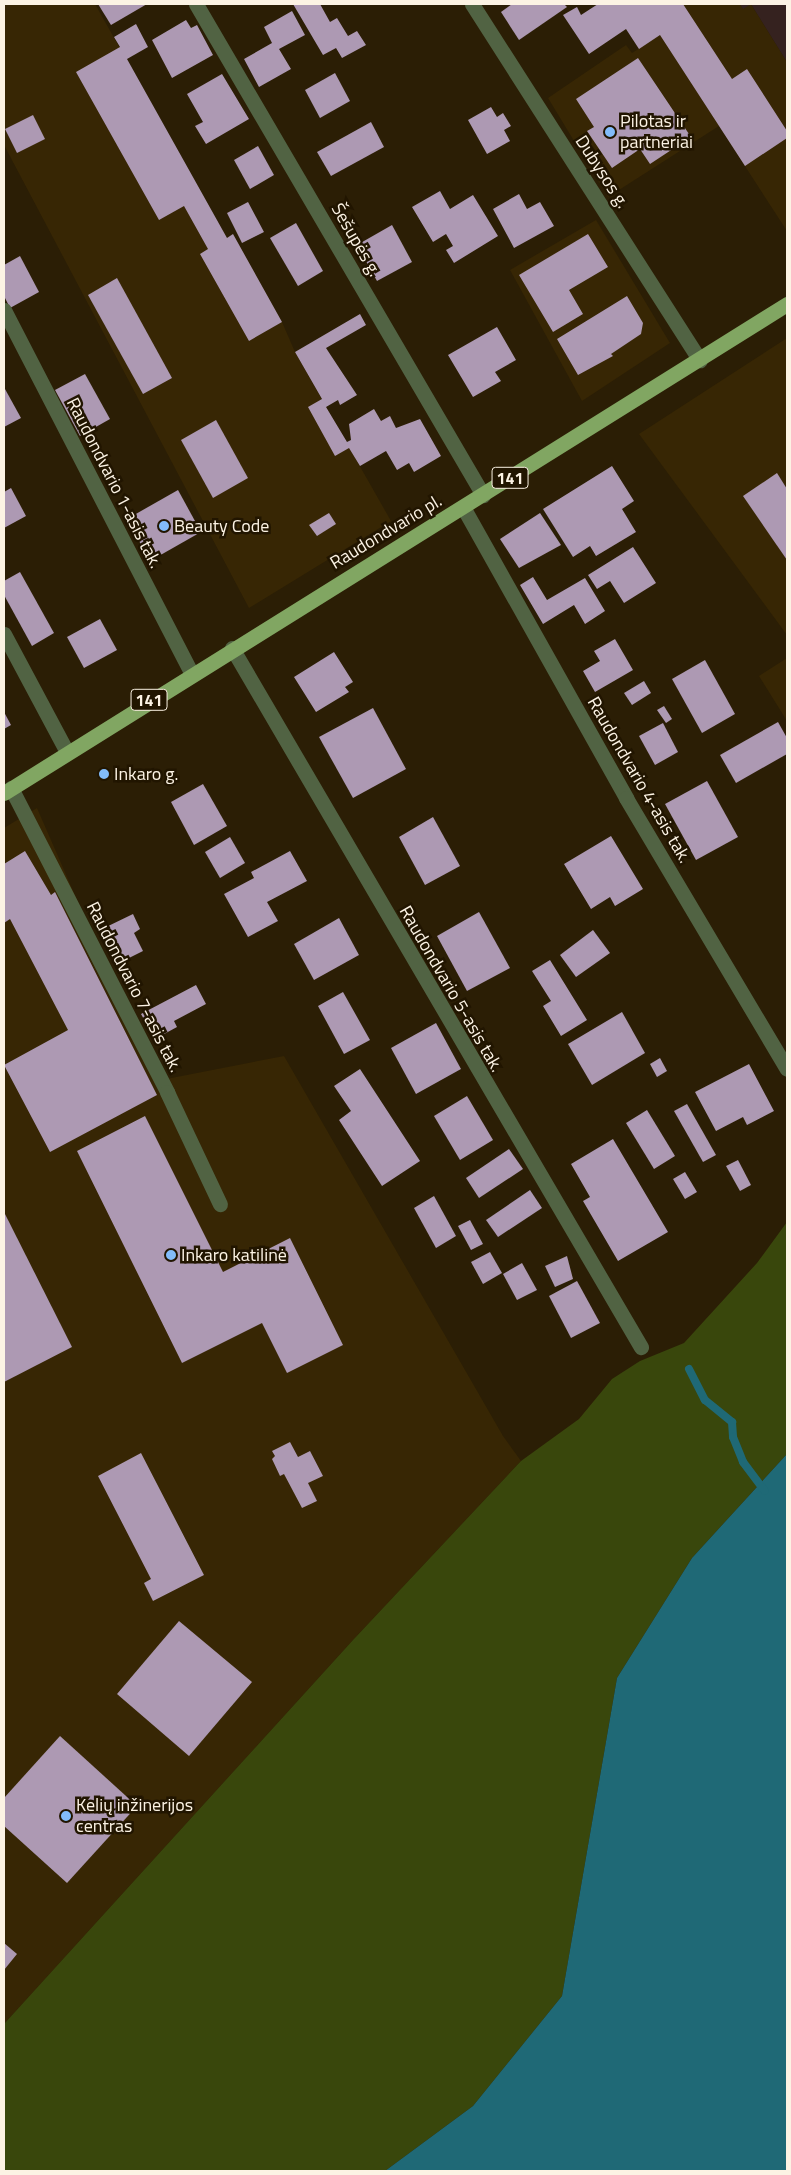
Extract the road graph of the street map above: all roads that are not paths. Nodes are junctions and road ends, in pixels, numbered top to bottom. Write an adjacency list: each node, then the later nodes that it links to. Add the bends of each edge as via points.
1 (196, 4): 6 (street, Šešupės g.)
2 (472, 4): 5 (street, Dubysos g.)
3 (787, 304): 5 (main road, Raudondvario pl. / 141)
4 (4, 310): 10 (street, Raudondvario 1-asis tak.)
5 (700, 360): 6 (main road, Raudondvario pl. / 141)
6 (483, 495): 7 (main road, Raudondvario pl. / 141)
7 (463, 507): 9 (main road, Raudondvario pl. / 141); 13 (street, Raudondvario 4-asis tak., via 626,798)
8 (4, 634): 11 (street)
9 (232, 648): 10 (main road, Raudondvario pl. / 141); 15 (street, Raudondvario 5-asis tak.)
10 (192, 674): 11 (main road, Raudondvario pl. / 141)
11 (67, 752): 12 (main road, Raudondvario pl. / 141)
12 (7, 790): 14 (street, Raudondvario 7-asis tak., via 167,1092)
13 (787, 1069)
14 (220, 1204)
15 (641, 1347)

